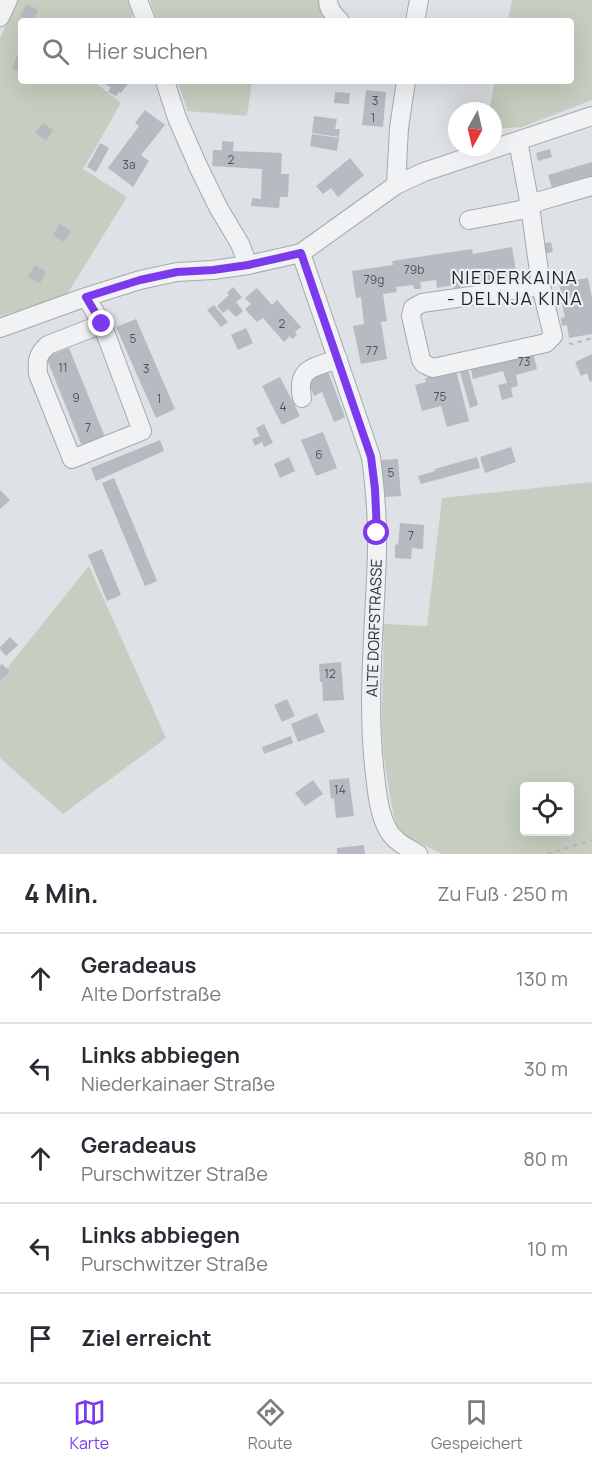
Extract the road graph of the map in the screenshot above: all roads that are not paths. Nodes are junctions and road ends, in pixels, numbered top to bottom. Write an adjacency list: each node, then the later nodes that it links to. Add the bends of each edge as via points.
1 (8, 0): 5 (street)
2 (138, 0): 6 (street)
3 (328, 0): 7 (street)
4 (419, 0): 8 (street)
5 (0, 17)
6 (145, 18)
7 (337, 18)
8 (416, 18)
9 (166, 84): 18 (street, via 198,166)
10 (406, 84): 13 (street)
11 (592, 116): 12 (street)
12 (518, 141): 13 (street, via 424,172); 15 (street)
13 (396, 186): 17 (street)
14 (592, 186): 15 (street)
15 (530, 206): 16 (street); 19 (street)
16 (470, 220)
17 (301, 253): 18 (street); 23 (street, ALTE DORFSTRASSE)
18 (248, 265): 20 (street, via 168,274)
19 (541, 286): 19 (street, via 553,336 546,343 433,368 421,360 411,316 413,308 422,303)
20 (86, 297): 21 (street); 22 (street)
21 (102, 324): 21 (street, via 142,431 72,459 37,362 48,345)
22 (0, 328)
23 (338, 359): 24 (street, via 302,377); 25 (street, ALTE DORFSTRASSE, via 371,457 375,489 377,550 371,729 376,788 387,830)
24 (302, 398)
25 (418, 854)

